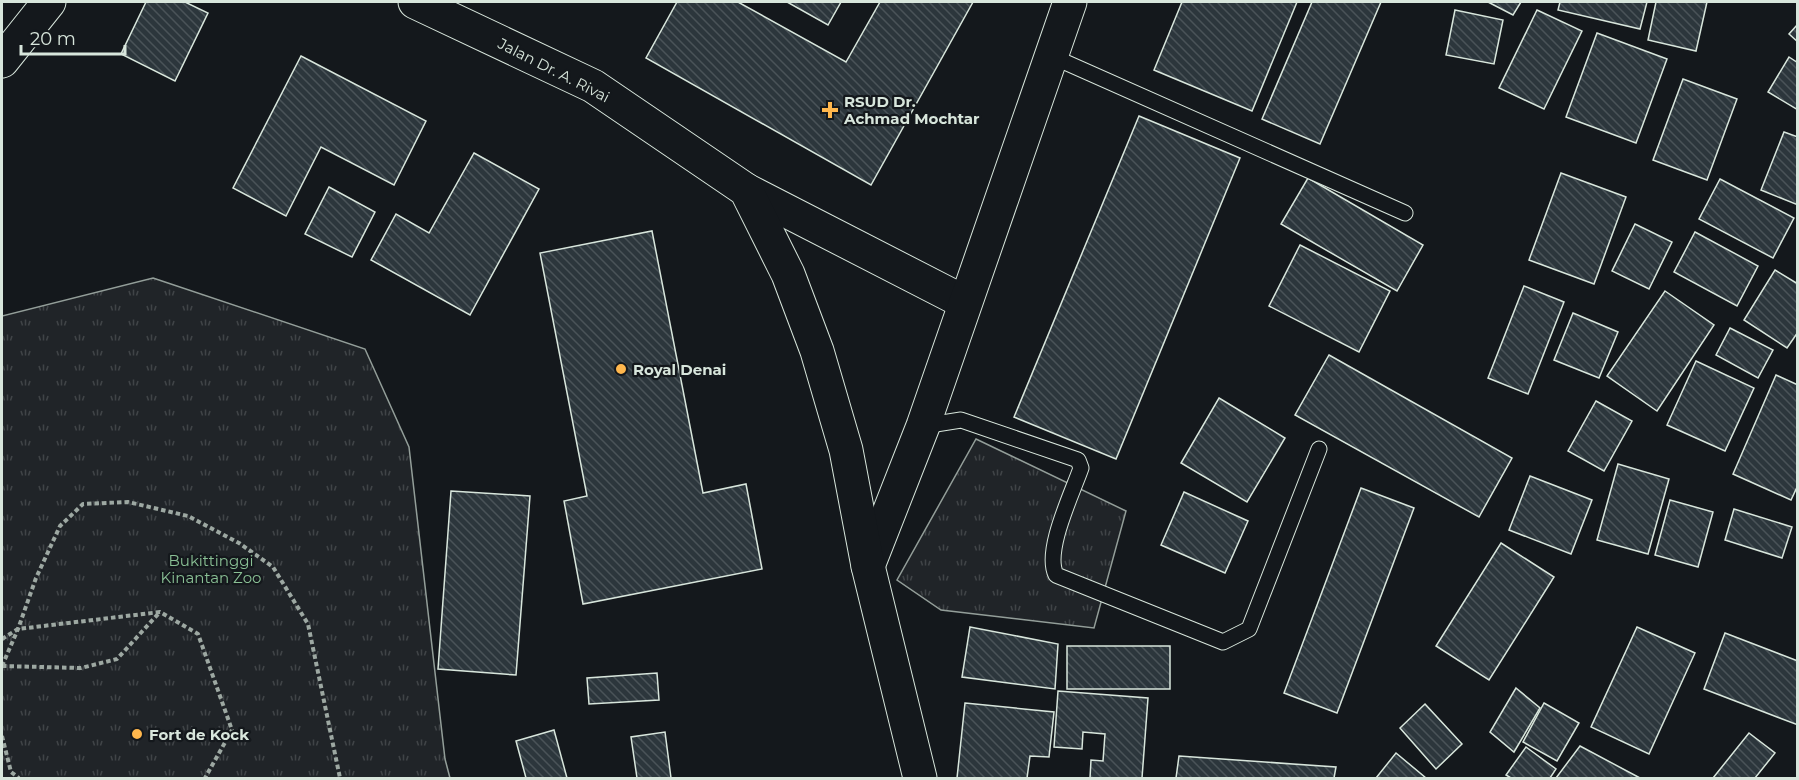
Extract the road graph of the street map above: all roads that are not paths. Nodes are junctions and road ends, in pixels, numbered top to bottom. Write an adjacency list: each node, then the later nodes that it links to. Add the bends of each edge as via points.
1 (49, 2): 5 (main road)
2 (415, 2): 6 (main road, Jalan Dr. A. Rivai, via 593,86)
3 (1070, 2): 4 (main road)
4 (1049, 55): 7 (lane); 8 (main road)
5 (2, 61)
6 (746, 190): 8 (main road, Jalan Dr. A. Rivai); 11 (main road, via 788,274 818,351 846,450)
7 (1405, 213)
8 (964, 302): 9 (main road)
9 (923, 426): 10 (lane, via 961,420 1078,460 1081,468 1054,546 1051,565 1056,575 1223,642 1249,629); 11 (main road)
10 (1319, 449)
11 (868, 566): 12 (main road)
12 (920, 778)

